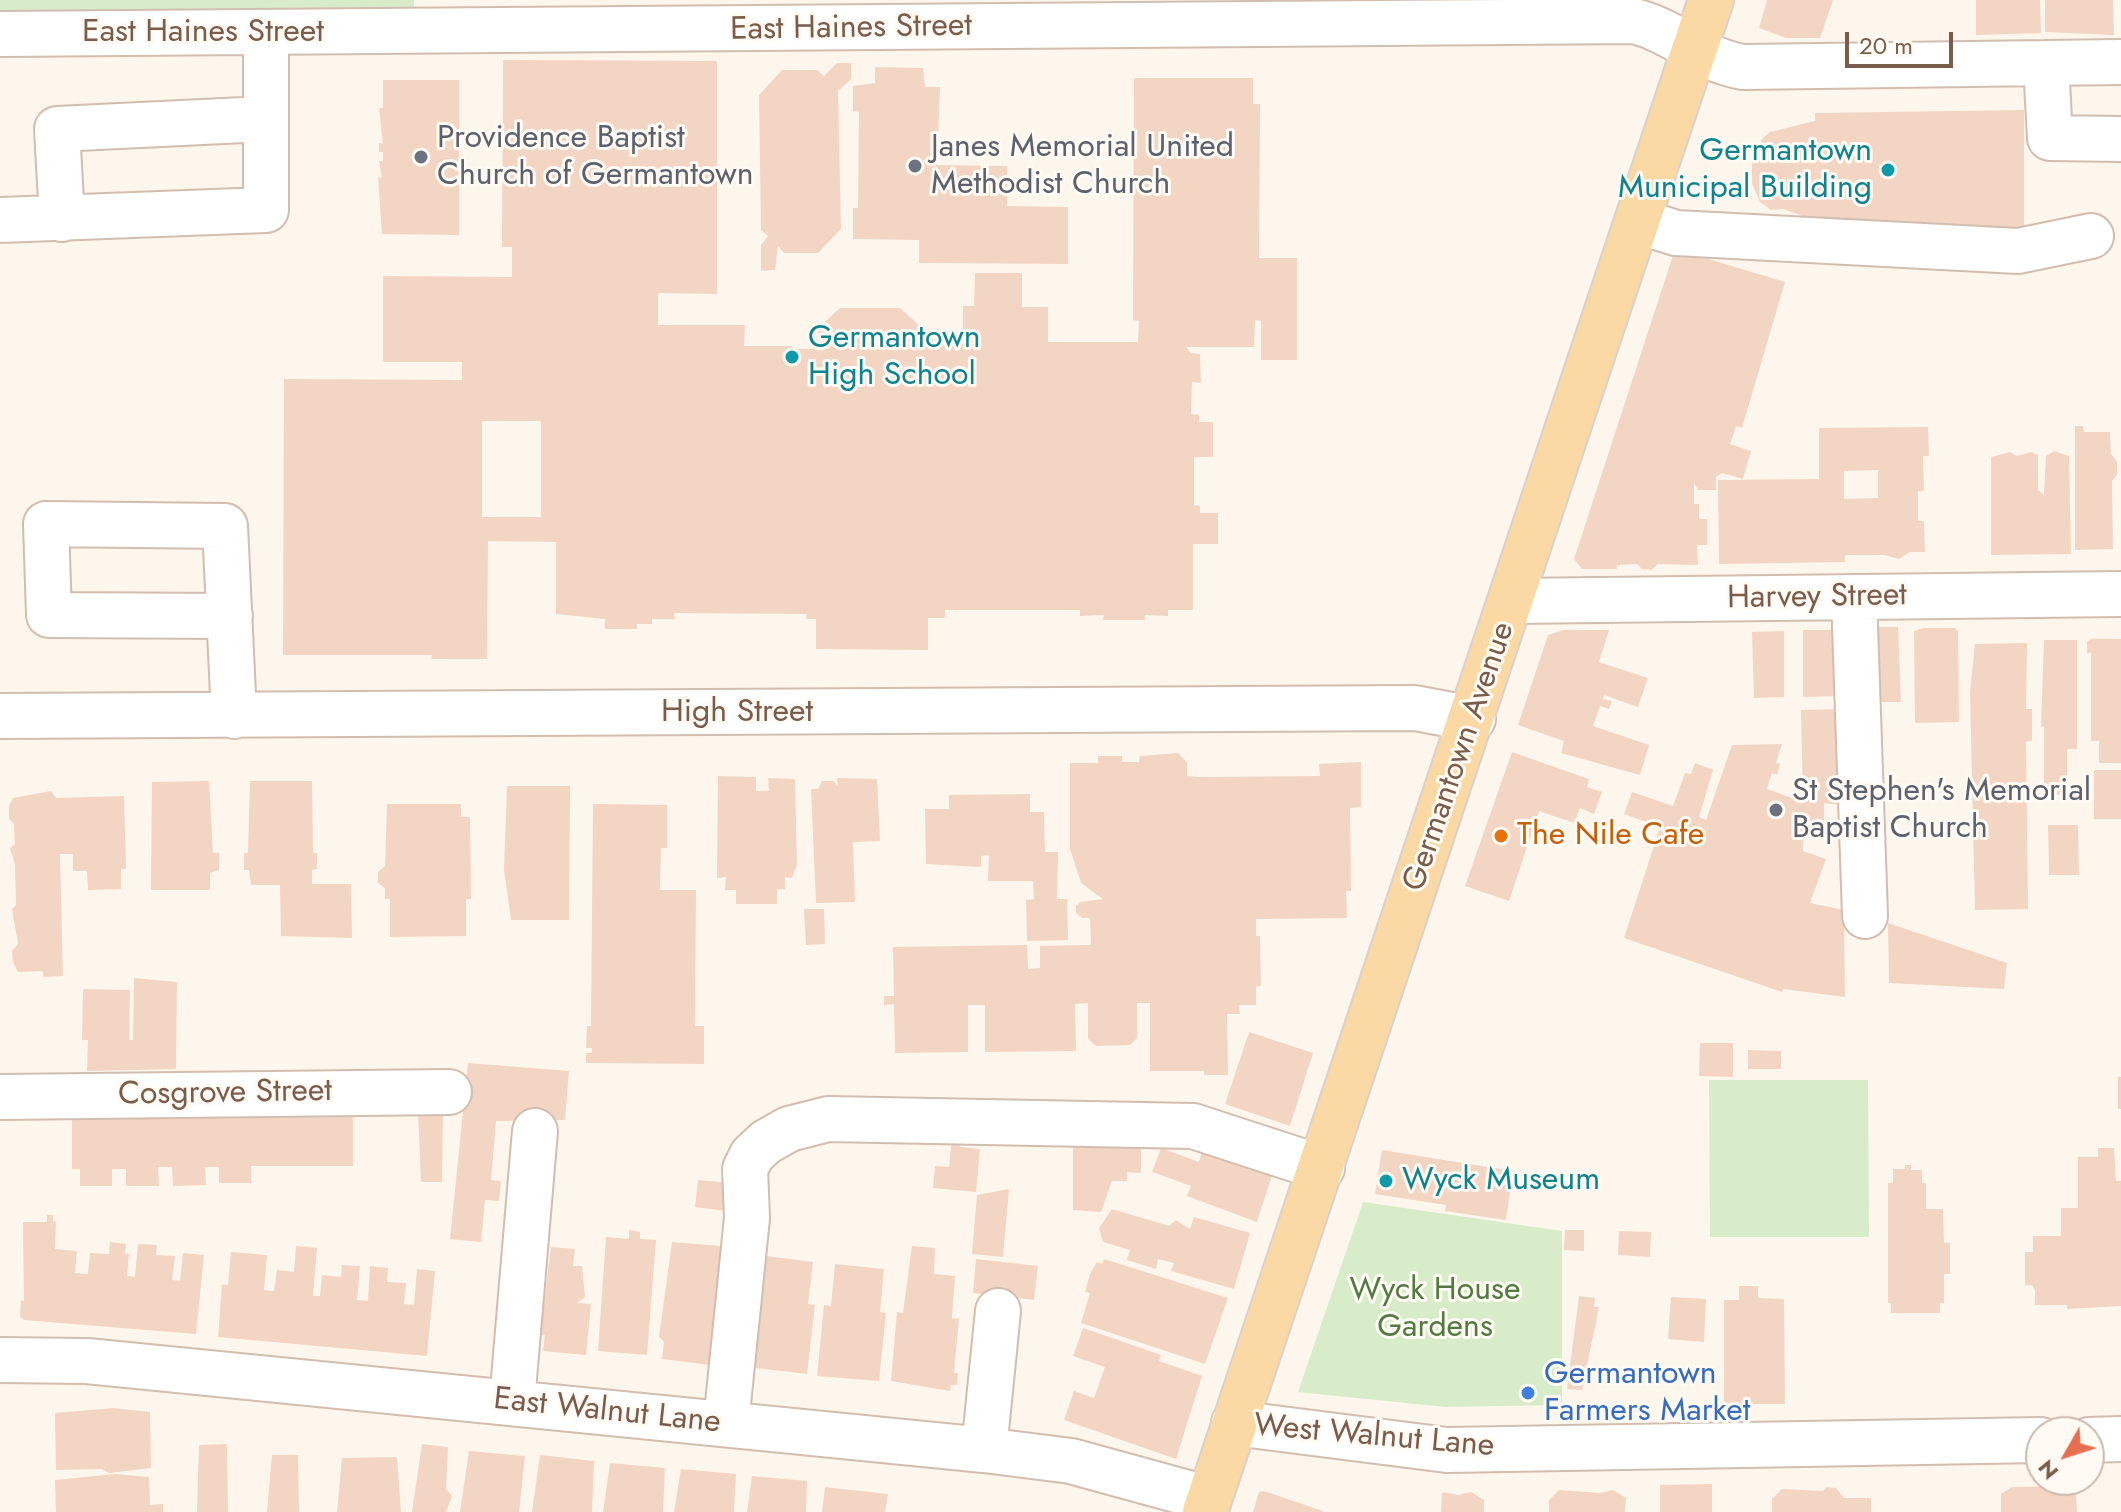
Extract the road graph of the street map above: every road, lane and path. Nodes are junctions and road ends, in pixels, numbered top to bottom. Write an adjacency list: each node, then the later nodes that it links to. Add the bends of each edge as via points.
1 (1711, 0): 6 (main road, Germantown Avenue)
2 (1295, 12): 3 (street, East Haines Street); 6 (street, East Haines Street, via 1634,21 1655,26)
3 (828, 15): 4 (street, East Haines Street)
4 (266, 33): 5 (street, East Haines Street); 9 (street)
5 (0, 34)
6 (1694, 51): 8 (street, East Haines Street, via 1717,63 1743,67); 13 (main road, Germantown Avenue)
7 (2121, 62): 8 (street, East Haines Street)
8 (2046, 63): 10 (street, via 2050,138)
9 (265, 119): 11 (street, via 266,210); 11 (street, via 57,129)
10 (2121, 139)
11 (62, 219): 12 (street)
12 (0, 220)
13 (1638, 221): 14 (street, via 1676,233 2018,251); 17 (main road, Germantown Avenue)
14 (2091, 236)
15 (2121, 594): 16 (street, Harvey Street)
16 (1854, 597): 17 (street, Harvey Street); 22 (street)
17 (1512, 601): 21 (main road, Germantown Avenue)
18 (230, 616): 20 (street)
19 (0, 716): 20 (street, High Street)
20 (234, 716): 21 (street, High Street, via 1415,708)
21 (1473, 719): 26 (main road, Germantown Avenue)
22 (1865, 916)
23 (449, 1092): 24 (street, Cosgrove Street)
24 (0, 1097)
25 (535, 1131): 29 (street)
26 (1322, 1168): 30 (street, via 1193,1126 828,1119 789,1129 752,1155 745,1169 747,1218); 31 (main road, Germantown Avenue)
27 (998, 1311): 33 (street)
28 (0, 1360): 29 (street, East Walnut Lane, via 87,1361)
29 (512, 1402): 30 (street, East Walnut Lane)
30 (726, 1423): 33 (street, East Walnut Lane)
31 (1234, 1423): 32 (street, West Walnut Lane, via 1447,1450); 34 (main road, Germantown Avenue)
32 (2025, 1440)
33 (984, 1450): 34 (street, East Walnut Lane, via 1071,1461)
34 (1207, 1506)

